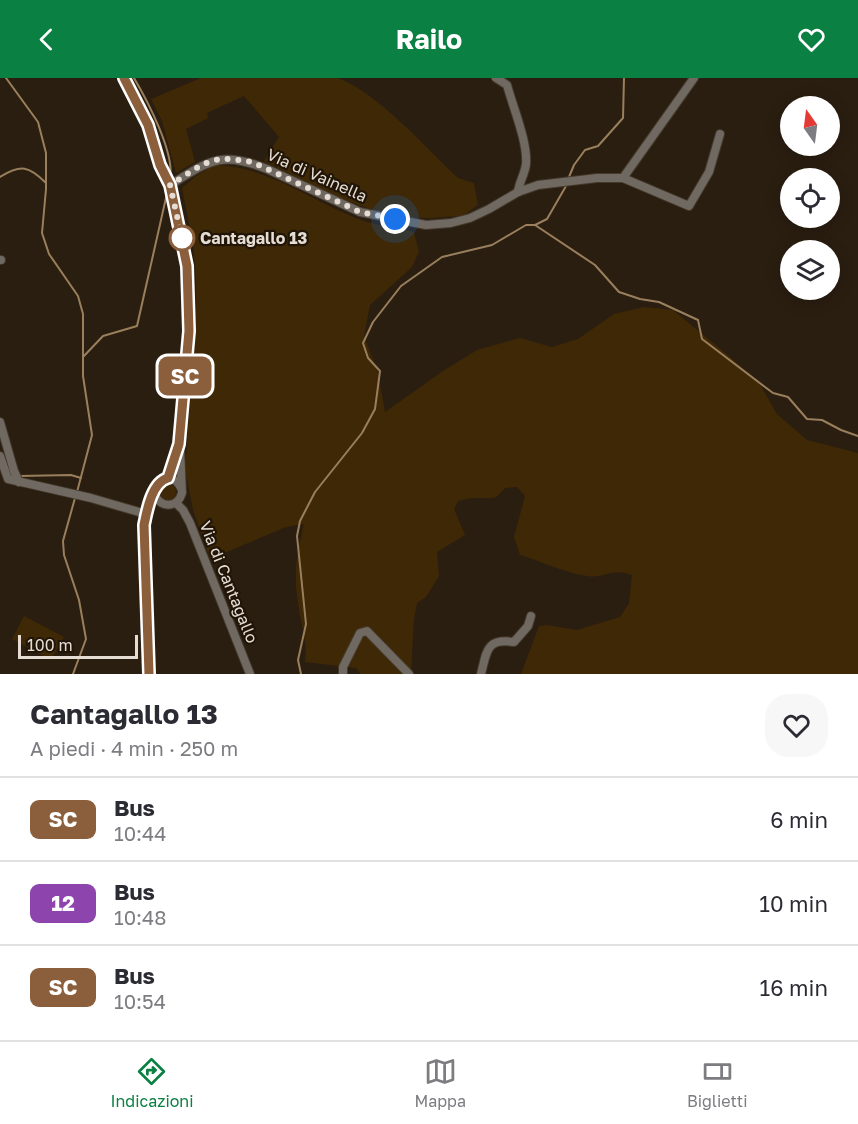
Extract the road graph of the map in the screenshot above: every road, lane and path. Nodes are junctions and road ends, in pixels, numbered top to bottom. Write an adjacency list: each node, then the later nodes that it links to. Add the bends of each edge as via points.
1 (124, 78): 6 (street, via 148,125)
2 (496, 78): 7 (street, via 507,85 526,152)
3 (694, 78): 5 (street)
4 (720, 134): 5 (street, Via di Vainella, via 709,172 689,206)
5 (623, 178): 7 (street, Via di Vainella, via 538,185)
6 (167, 181): 7 (street, Via di Vainella, via 219,159 252,162 360,212 426,225 470,218); 9 (street, via 187,266 189,331)
7 (518, 192)
8 (0, 422): 12 (street)
9 (179, 444): 11 (street); 13 (street)
10 (0, 456): 12 (street, via 8,479)
11 (168, 478): 13 (street); 14 (street, via 157,484)
12 (19, 482): 17 (street)
13 (181, 488): 15 (street)
14 (155, 492): 16 (street); 17 (street)
15 (176, 503): 16 (street); 20 (street, Via di Cantagallo, via 190,523)
16 (164, 505): 17 (street)
17 (147, 513): 19 (street, via 143,539)
18 (531, 616): 23 (street, via 514,642 492,644)
19 (149, 674)
20 (250, 674)
21 (343, 674): 22 (street, via 360,633 368,631)
22 (409, 674)
23 (481, 674)

